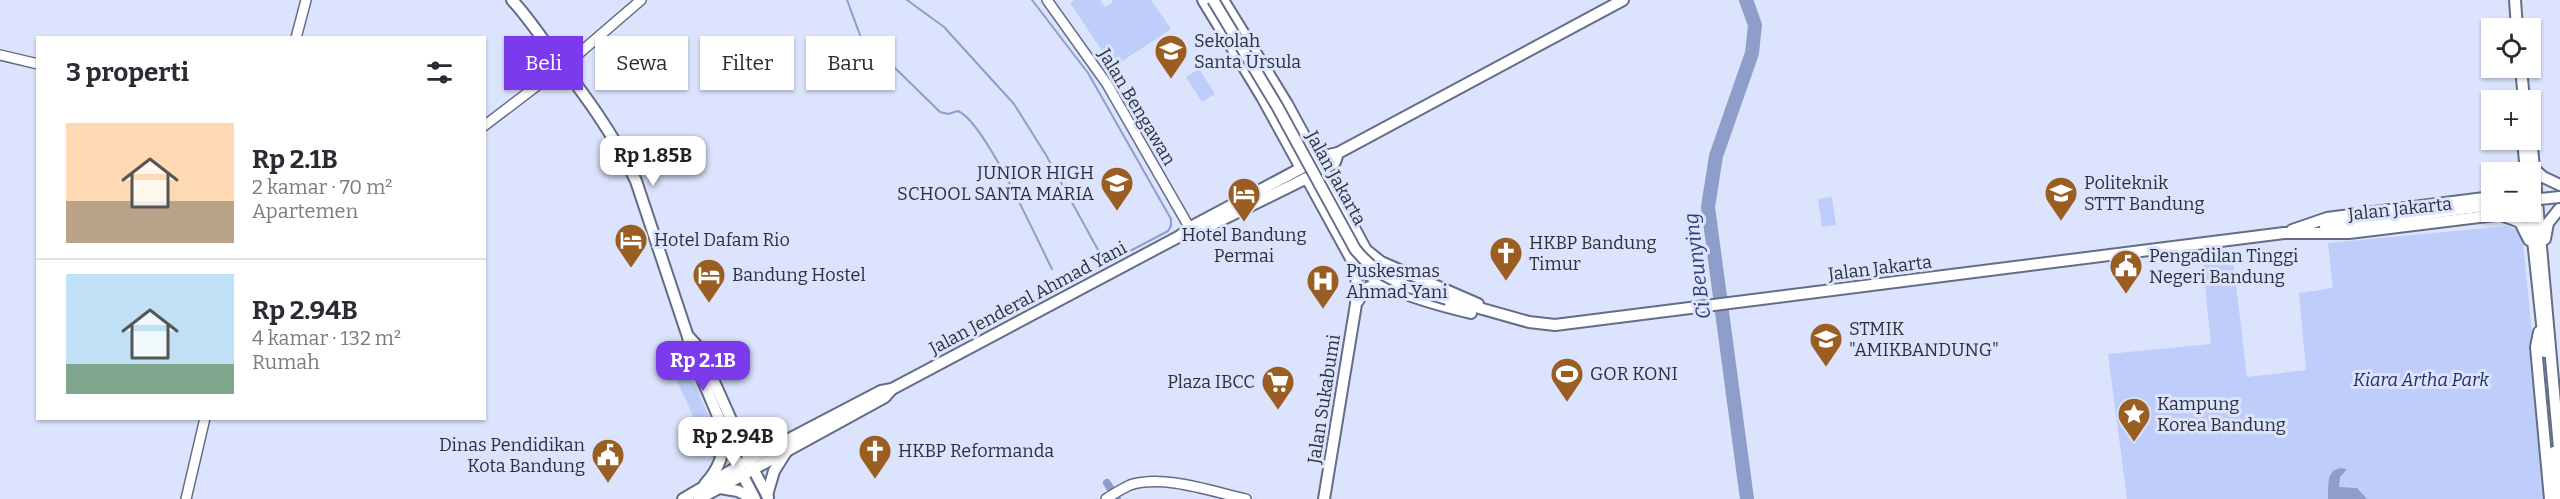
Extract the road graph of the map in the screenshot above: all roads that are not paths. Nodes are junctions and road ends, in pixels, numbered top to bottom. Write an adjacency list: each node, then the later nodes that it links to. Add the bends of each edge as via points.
1 (306, 0): 11 (street)
2 (512, 0): 12 (main road)
3 (641, 0): 13 (street)
4 (1047, 0): 31 (street, Jalan Bengawan, via 1107,84)
5 (1203, 0): 21 (main road, Jalan Jakarta)
6 (1213, 0): 37 (main road, Jalan Jakarta, bridge, via 1366,263 1397,282)
7 (1223, 0): 20 (main road, Jalan Jakarta)
8 (1623, 0): 19 (main road, Jalan Jenderal Ahmad Yani)
9 (2515, 0): 10 (main road)
10 (2516, 18)
11 (297, 36)
12 (540, 36)
13 (583, 48)
14 (0, 55): 15 (street)
15 (36, 64)
16 (531, 90): 18 (street)
17 (581, 90): 41 (main road, via 611,132 636,181 691,352)
18 (486, 124)
19 (1338, 153): 20 (main road, Jalan Jenderal Ahmad Yani); 22 (main road, Jalan Jenderal Ahmad Yani, via 1335,162)
20 (1315, 156): 21 (main road, Jalan Jenderal Ahmad Yani); 22 (main road, Jalan Jakarta)
21 (1300, 169): 22 (main road, Jalan Jenderal Ahmad Yani); 31 (main road, Jalan Jenderal Ahmad Yani); 34 (main road, Jalan Jakarta)
22 (1323, 170): 37 (main road, Jalan Jakarta, via 1366,250 1398,270 1477,302)
23 (2541, 176): 24 (main road)
24 (2559, 197): 26 (main road, bridge); 33 (main road)
25 (2481, 198): 32 (main road, Jalan Jakarta, via 2327,218)
26 (2541, 200)
27 (2481, 211): 32 (main road, via 2356,222)
28 (2481, 212): 32 (main road, Jalan Jakarta, via 2349,233)
29 (2519, 222): 33 (main road)
30 (2535, 222): 33 (main road)
31 (1194, 231): 42 (main road, Jalan Jenderal Ahmad Yani, via 892,390 885,398)
32 (2284, 233): 37 (main road, Jalan Jakarta, via 1555,325)
33 (2538, 254): 38 (main road)
34 (1354, 264): 35 (main road, Jalan Jakarta); 36 (main road, Jalan Sukabumi)
35 (1378, 282): 36 (main road, via 1364,290); 37 (main road, Jalan Jakarta, via 1452,309 1473,314)
36 (1356, 304): 54 (main road, Jalan Sukabumi)
37 (1482, 310)
38 (2545, 326): 39 (main road, via 2557,347); 43 (main road); 55 (main road, via 2536,347); 56 (main road)
39 (2560, 378)
40 (205, 420): 49 (street)
41 (728, 427): 42 (main road, via 750,440); 44 (main road); 45 (main road); 47 (main road, via 721,461)
42 (786, 445): 44 (main road, Jalan Jenderal Ahmad Yani); 48 (main road)
43 (2560, 459)
44 (751, 465): 45 (main road, Jalan Jenderal Ahmad Yani); 48 (main road)
45 (741, 471): 46 (main road, Jalan Jenderal Ahmad Yani); 47 (main road, Jalan Jenderal Ahmad Yani); 51 (main road)
46 (720, 488): 47 (main road, Jalan Jenderal Ahmad Yani); 51 (main road)
47 (699, 495): 50 (main road, Jalan Jenderal Ahmad Yani)
48 (767, 497)
49 (186, 499)
50 (683, 499)
51 (754, 499)
52 (1106, 499): 53 (street, via 1130,486 1154,481)
53 (1246, 499)
54 (1324, 499)
55 (2550, 499)
56 (2559, 499)

